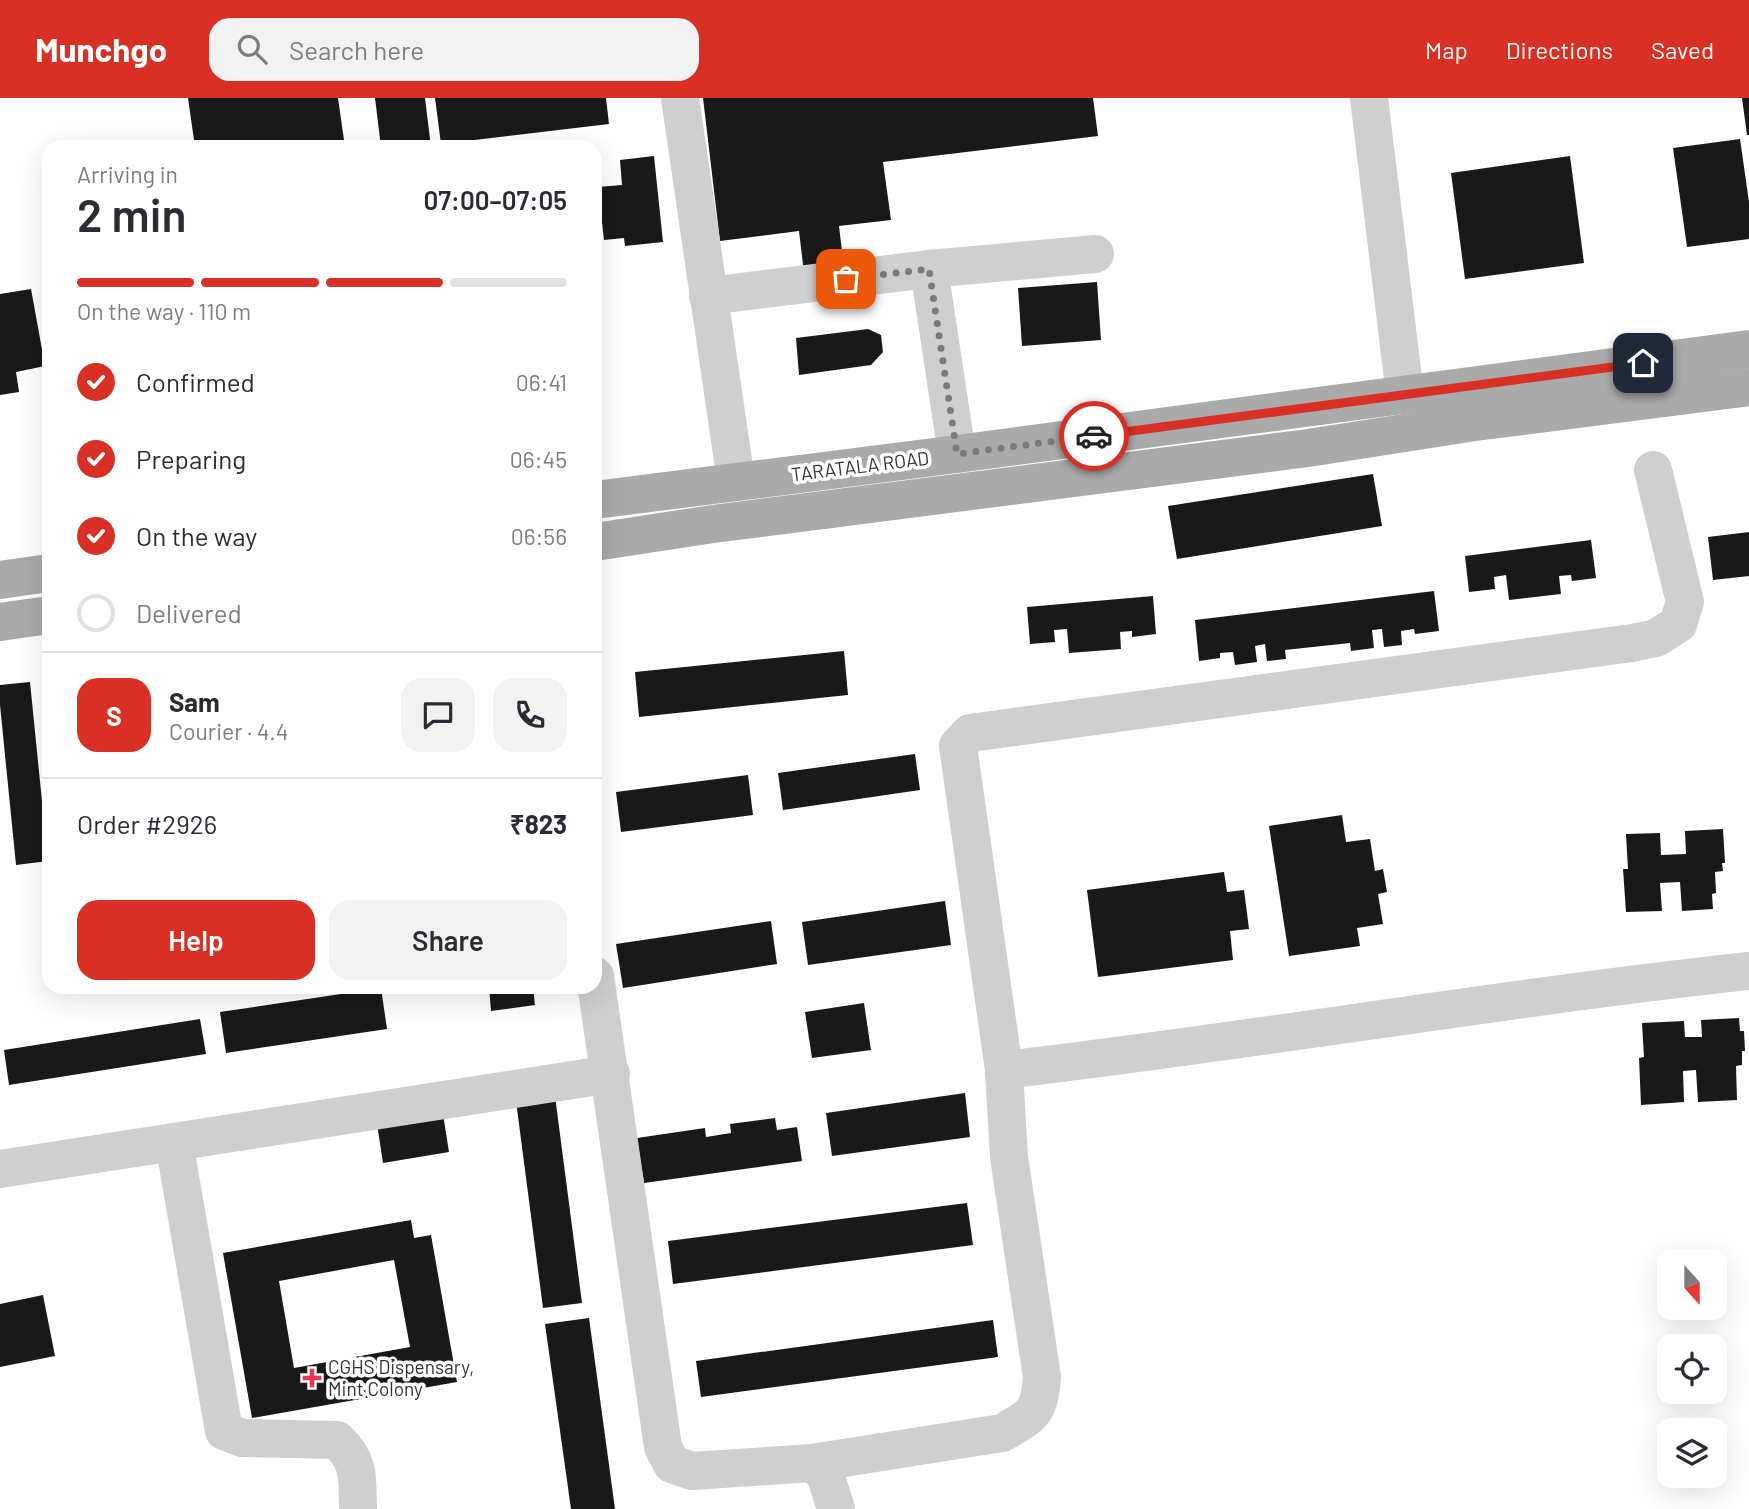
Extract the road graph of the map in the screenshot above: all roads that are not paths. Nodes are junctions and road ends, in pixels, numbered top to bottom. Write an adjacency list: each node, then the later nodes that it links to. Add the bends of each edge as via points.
1 (680, 98): 5 (lane)
2 (1369, 98): 8 (lane)
3 (1095, 254): 4 (lane)
4 (929, 269): 5 (lane); 9 (lane)
5 (708, 296): 11 (lane)
6 (1749, 349): 8 (main road, TARATALA ROAD)
7 (1749, 387): 13 (main road)
8 (1405, 395): 9 (main road, TARATALA ROAD)
9 (957, 454): 11 (main road, TARATALA ROAD)
10 (1653, 470): 20 (lane, via 1685,602 1678,624 1656,638 970,733 958,747)
11 (736, 481): 12 (main road, TARATALA ROAD)
12 (602, 498)
13 (602, 541)
14 (42, 574): 15 (main road)
15 (0, 580)
16 (42, 616): 17 (main road)
17 (0, 622)
18 (1749, 971): 20 (lane)
19 (598, 994): 21 (lane)
20 (1004, 1070): 24 (lane, via 1009,1157 1042,1377 1040,1403 1026,1419 1002,1433)
21 (611, 1074): 22 (lane); 24 (lane, via 663,1447 672,1464 692,1471)
22 (174, 1142): 23 (lane); 25 (lane, via 224,1431 242,1438 337,1440 357,1466)
23 (0, 1169)
24 (812, 1463): 26 (lane, via 825,1474)
25 (358, 1509)
26 (836, 1509)

